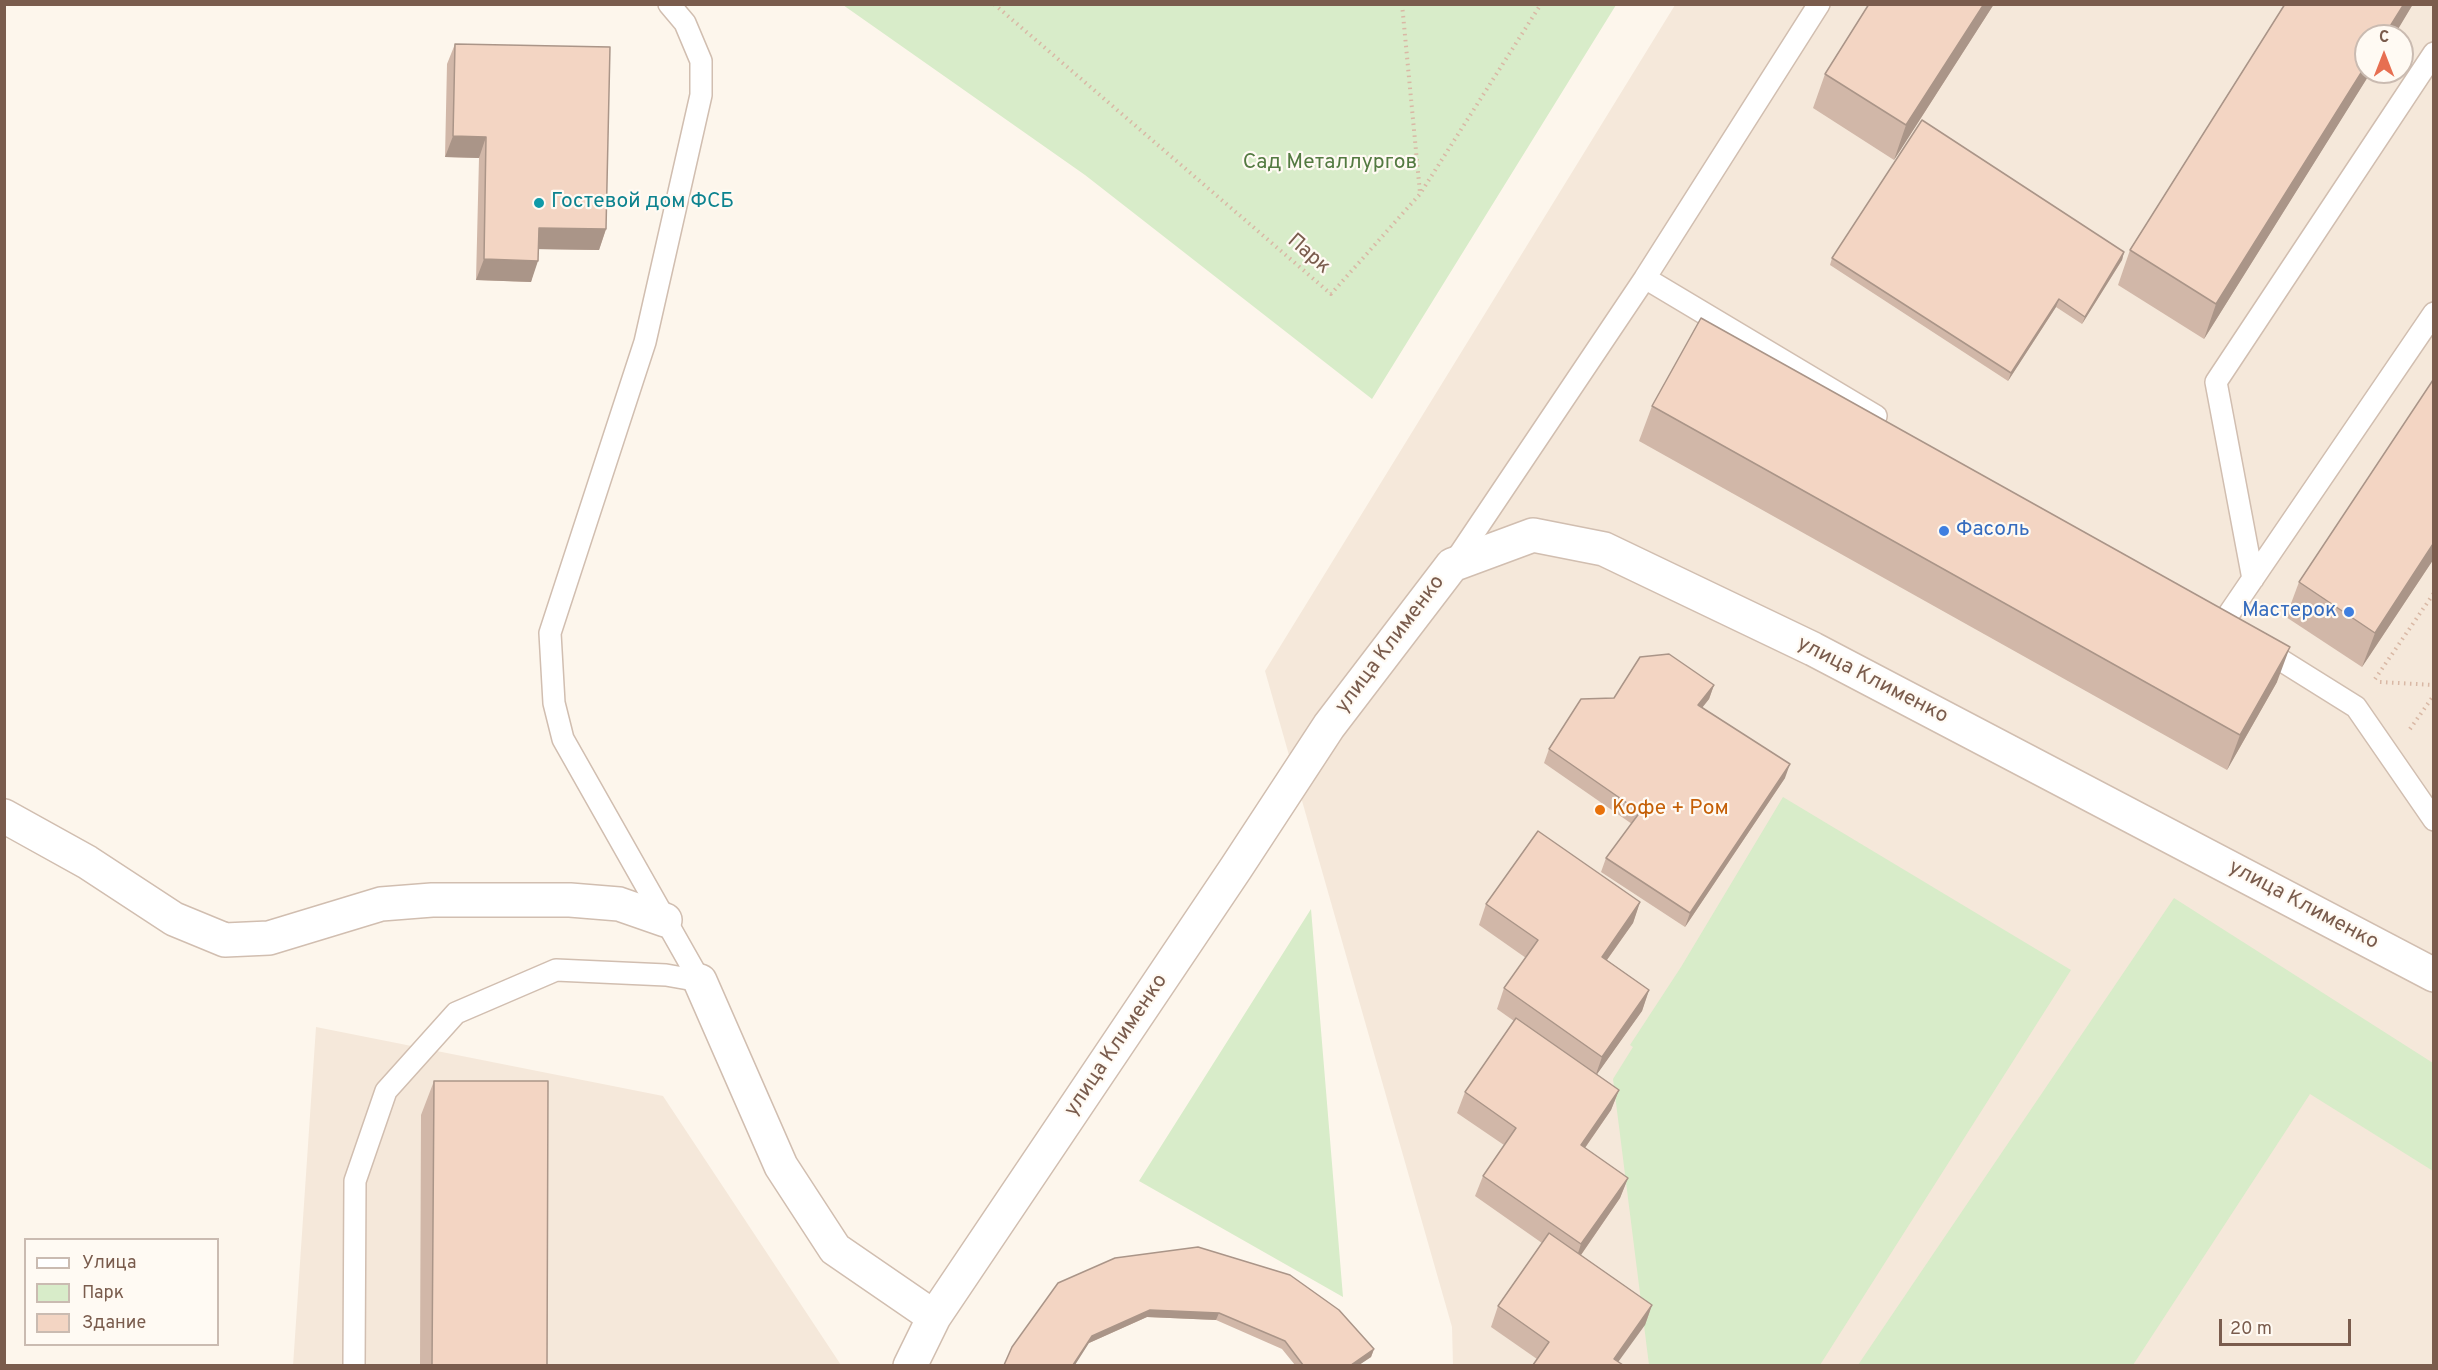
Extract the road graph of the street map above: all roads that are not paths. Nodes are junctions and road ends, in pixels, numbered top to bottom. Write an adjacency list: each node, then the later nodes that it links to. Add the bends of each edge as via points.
1 (669, 4): 13 (lane, via 685,23 701,61 701,94 645,342 550,633 554,703 563,738)
2 (1819, 4): 4 (lane)
3 (2433, 52): 8 (lane, via 2216,382)
4 (1645, 278): 6 (lane); 7 (lane)
5 (2433, 314): 8 (lane)
6 (1898, 430)
7 (1452, 565): 14 (street, улица Клименко, via 1533,535 1604,549 1813,649); 16 (street, улица Клименко, via 1329,726)
8 (2253, 579): 10 (lane)
9 (2202, 612): 10 (lane)
10 (2222, 624): 12 (lane, via 2356,707)
11 (4, 816): 13 (street, via 87,862 174,919 225,940 269,938 381,904 432,900 619,904)
12 (2433, 820)
13 (665, 920): 15 (lane)
14 (2433, 975)
15 (700, 981): 16 (street, via 781,1166 836,1249); 17 (lane, via 666,975 556,970 456,1013 386,1091 355,1182)
16 (934, 1317): 18 (street, улица Клименко)
17 (354, 1365)
18 (910, 1365)

